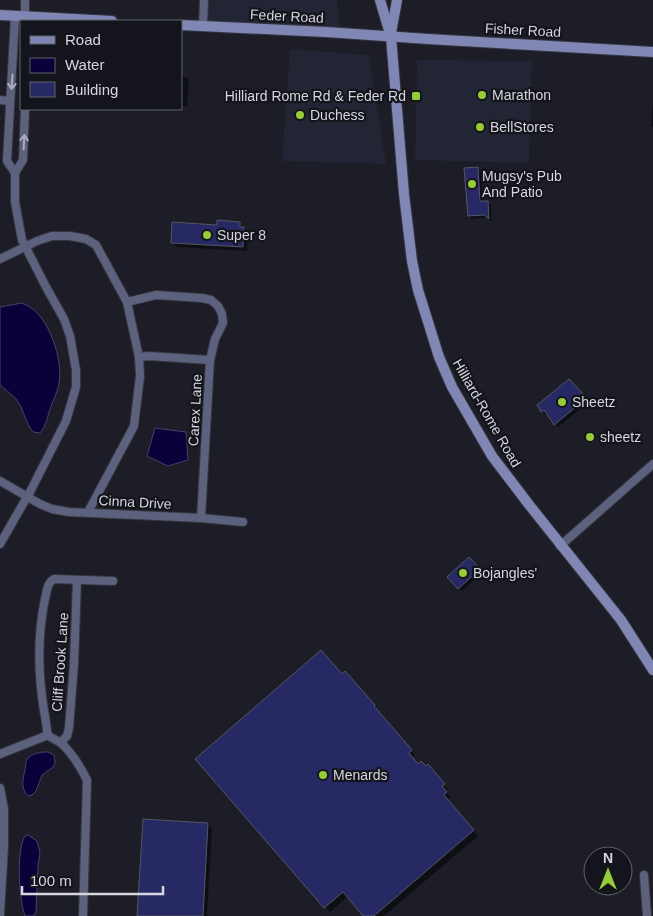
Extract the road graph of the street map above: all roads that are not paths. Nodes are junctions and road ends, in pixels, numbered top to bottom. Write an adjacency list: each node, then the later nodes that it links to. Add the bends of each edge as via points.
1 (25, 0): 6 (street)
2 (204, 0): 9 (street)
3 (380, 0): 10 (main road, Hilliard-Rome Road)
4 (397, 0): 10 (main road, Hilliard-Rome Road)
5 (0, 15): 6 (main road)
6 (26, 17): 7 (main road)
7 (90, 20)
8 (182, 25): 9 (main road, Feder Road)
9 (203, 25): 10 (main road, Feder Road)
10 (391, 36): 12 (main road, Fisher Road); 29 (main road, Hilliard-Rome Road, via 412,261 439,357 452,387 492,456)
11 (20, 48): 14 (street, one-way to 14)
12 (653, 52)
13 (0, 100): 14 (street)
14 (10, 101): 16 (street, via 7,161)
15 (25, 110): 16 (street, one-way to 15, via 23,160)
16 (15, 173): 17 (street, via 14,202)
17 (25, 247): 18 (street); 19 (street, via 52,236 86,239 96,245); 24 (street, via 64,319 76,370 76,387 66,421)
18 (0, 259)
19 (128, 302): 20 (street); 21 (street, Carex Lane, via 156,295 211,300 218,306 223,323)
20 (139, 357): 21 (street); 25 (street, via 134,426)
21 (210, 360): 26 (street, Carex Lane)
22 (653, 464): 29 (street)
23 (0, 481): 24 (street, Cinna Drive)
24 (27, 497): 25 (street, Cinna Drive, via 52,509); 28 (street)
25 (88, 512): 26 (street, Cinna Drive)
26 (202, 518): 27 (street, Cinna Drive)
27 (244, 522)
28 (0, 544)
29 (560, 546): 32 (main road, Hilliard-Rome Road, via 621,620)
30 (77, 580): 31 (street); 33 (street, via 54,579 48,584 39,646 40,686); 34 (street, Cliff Brook Lane, via 69,728)
31 (113, 581)
32 (653, 670)
33 (48, 734): 34 (street); 35 (street)
34 (61, 742): 39 (street, via 87,780)
35 (0, 754)
36 (0, 788): 38 (street, via 4,818)
37 (644, 875): 40 (street)
38 (0, 914)
39 (83, 916)
40 (647, 916)

